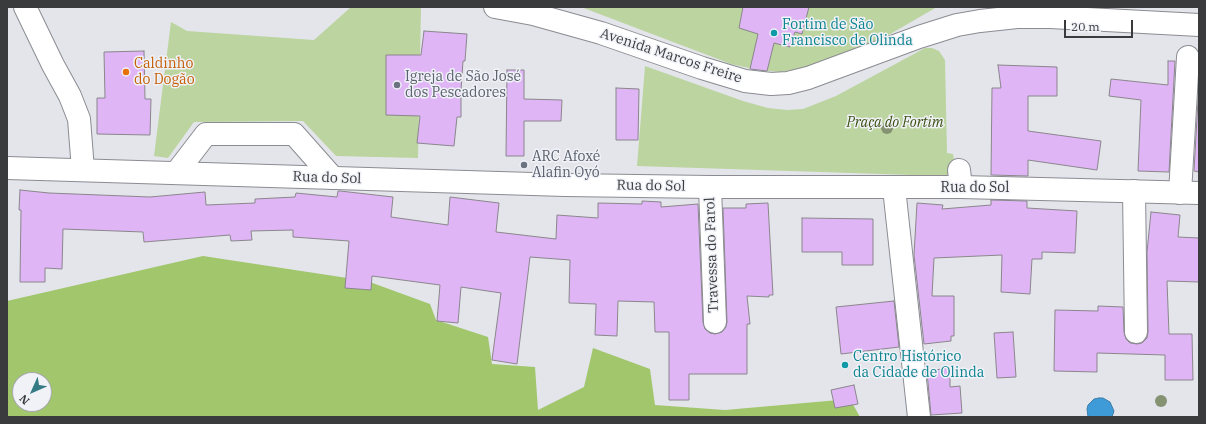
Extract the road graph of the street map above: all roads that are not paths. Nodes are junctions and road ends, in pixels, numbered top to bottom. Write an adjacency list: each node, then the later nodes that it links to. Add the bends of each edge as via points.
1 (25, 7): 6 (main road, via 80,119)
2 (495, 7): 3 (main road, Avenida Marcos Freire, via 533,14 601,33 745,81 771,84 808,78 919,37 980,20 1050,17)
3 (1199, 25)
4 (1188, 57): 12 (main road)
5 (7, 168): 6 (main road, Rua do Sol)
6 (83, 170): 7 (main road, Rua do Sol)
7 (176, 173): 8 (main road, Rua do Sol); 8 (main road, via 206,134 294,134)
8 (333, 178): 9 (main road, Rua do Sol)
9 (710, 187): 10 (main road, Rua do Sol); 13 (main road, Travessa do Farol)
10 (894, 188): 11 (main road, Rua do Sol, via 960,179); 15 (main road)
11 (1134, 191): 12 (main road, Rua do Sol); 14 (main road)
12 (1190, 193)
13 (715, 322)
14 (1136, 332)
15 (919, 417)

